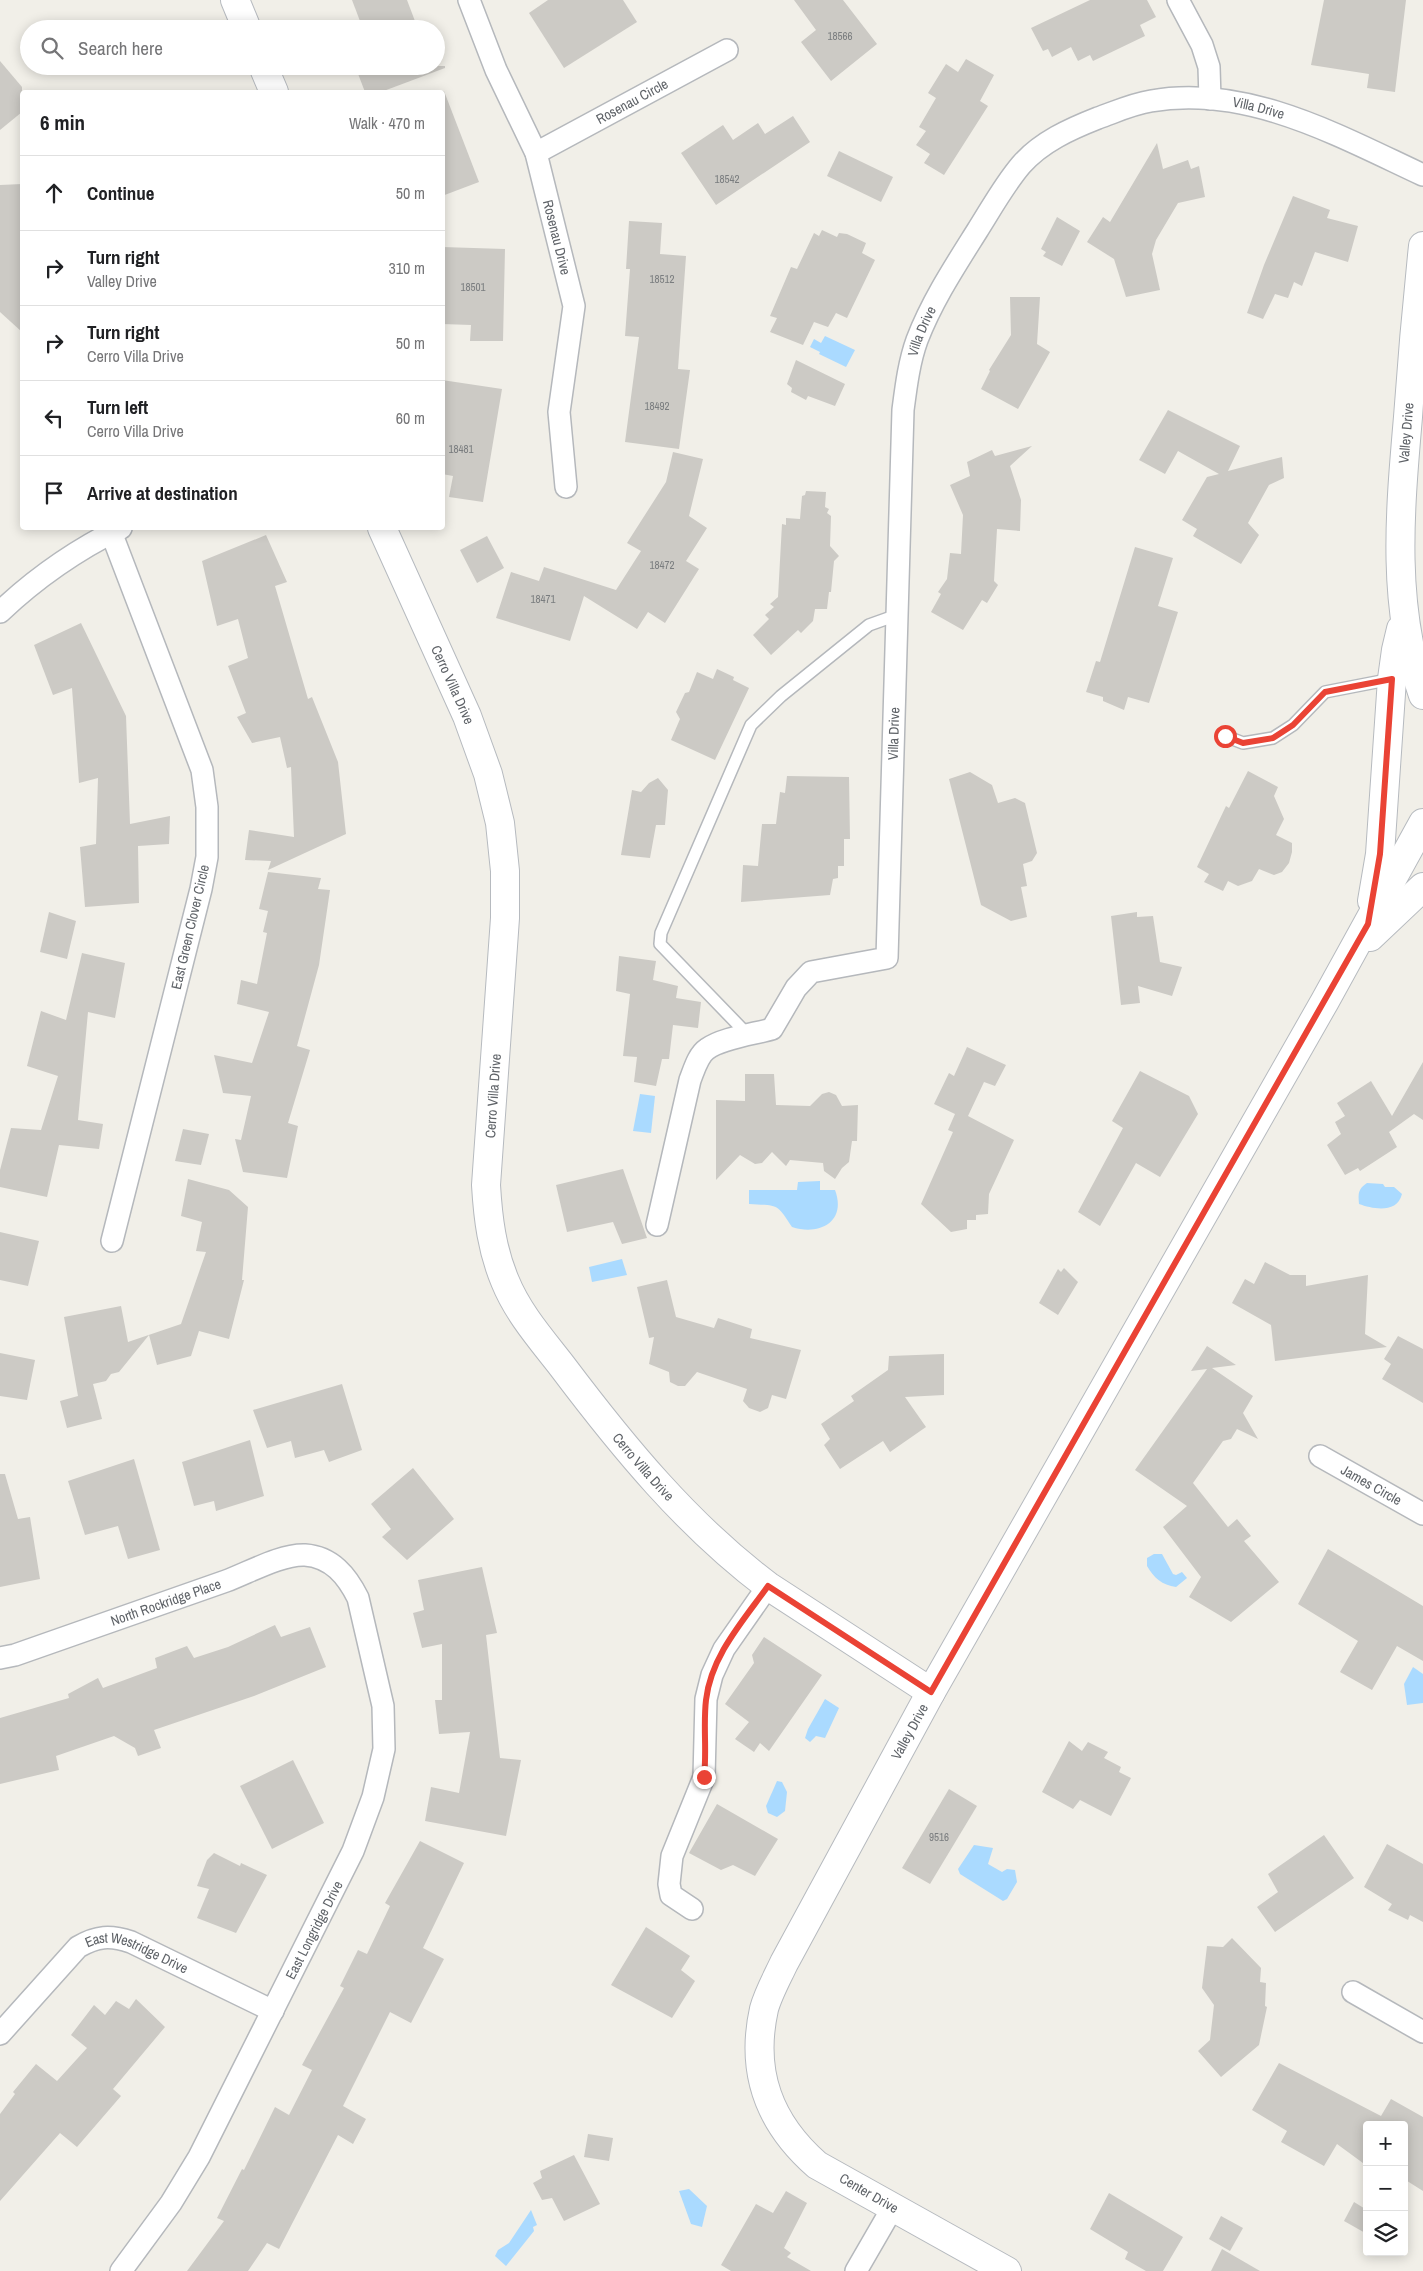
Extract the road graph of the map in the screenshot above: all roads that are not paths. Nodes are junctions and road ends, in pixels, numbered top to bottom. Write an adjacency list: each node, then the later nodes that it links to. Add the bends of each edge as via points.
1 (235, 0): 4 (street)
2 (469, 0): 9 (street, Rosenau Drive, via 496,70)
3 (1178, 0): 8 (street, via 1202,45 1209,67)
4 (243, 20)
5 (727, 50): 9 (street, Rosenau Circle)
6 (267, 75): 7 (street)
7 (273, 90)
8 (1210, 99): 10 (street, Villa Drive, via 1285,114); 16 (street, Villa Drive, via 1152,100 1076,127 1047,142 1022,164 1003,189 944,284 917,340 903,410)
9 (536, 153): 12 (street, Rosenau Drive, via 574,306 559,412)
10 (1423, 175)
11 (1423, 246): 17 (street, Valley Drive, via 1401,511)
12 (566, 486)
13 (116, 530): 15 (street, via 74,553 29,584); 27 (street, East Green Clover Circle, via 202,770 207,808 206,857 201,889)
14 (383, 530): 31 (street, Cerro Villa Drive, via 467,716 488,774 500,823 505,918 486,1185 495,1252 505,1282 518,1308 666,1496 743,1568)
15 (0, 612)
16 (897, 615): 25 (street, Villa Drive, via 887,958 811,972 796,988 772,1029); 25 (lane, via 869,625 781,696 751,725 661,933 660,944)
17 (1404, 620): 18 (street, Valley Drive); 19 (street, Valley Drive, via 1414,671)
18 (1392, 679): 20 (lane, via 1325,692 1293,725 1273,738 1243,743); 23 (street, Valley Drive, via 1380,854)
19 (1423, 695)
20 (1225, 736)
21 (1423, 823): 23 (street, Valley Drive)
22 (1423, 887): 24 (street)
23 (1368, 924): 24 (street, Valley Drive)
24 (1352, 953): 33 (street, Valley Drive)
25 (748, 1036): 26 (street, via 706,1049 698,1060 690,1080)
26 (656, 1225)
27 (112, 1241)
28 (1320, 1456): 29 (street, James Circle)
29 (1423, 1514)
30 (331, 1564): 32 (street, North Rockridge Place, via 303,1555 287,1558); 36 (street, East Longridge Drive, via 340,1570 358,1598 383,1706 384,1749 374,1797 353,1852)
31 (768, 1586): 33 (street, Cerro Villa Drive); 34 (street, via 724,1649 708,1691 704,1777 669,1866 671,1895)
32 (0, 1658)
33 (931, 1692): 39 (street, Valley Drive, via 773,1987 761,2033)
34 (692, 1909)
35 (1354, 1992): 37 (street)
36 (273, 2011): 38 (street, East Westridge Drive, via 131,1942 107,1936 78,1947); 41 (street, East Longridge Drive, via 199,2158 171,2203)
37 (1423, 2032)
38 (0, 2034)
39 (764, 2084): 40 (street, Center Drive, via 778,2119 801,2150 817,2164)
40 (893, 2207): 42 (street); 43 (street, Center Drive)
41 (121, 2271)
42 (856, 2271)
43 (1006, 2271)

